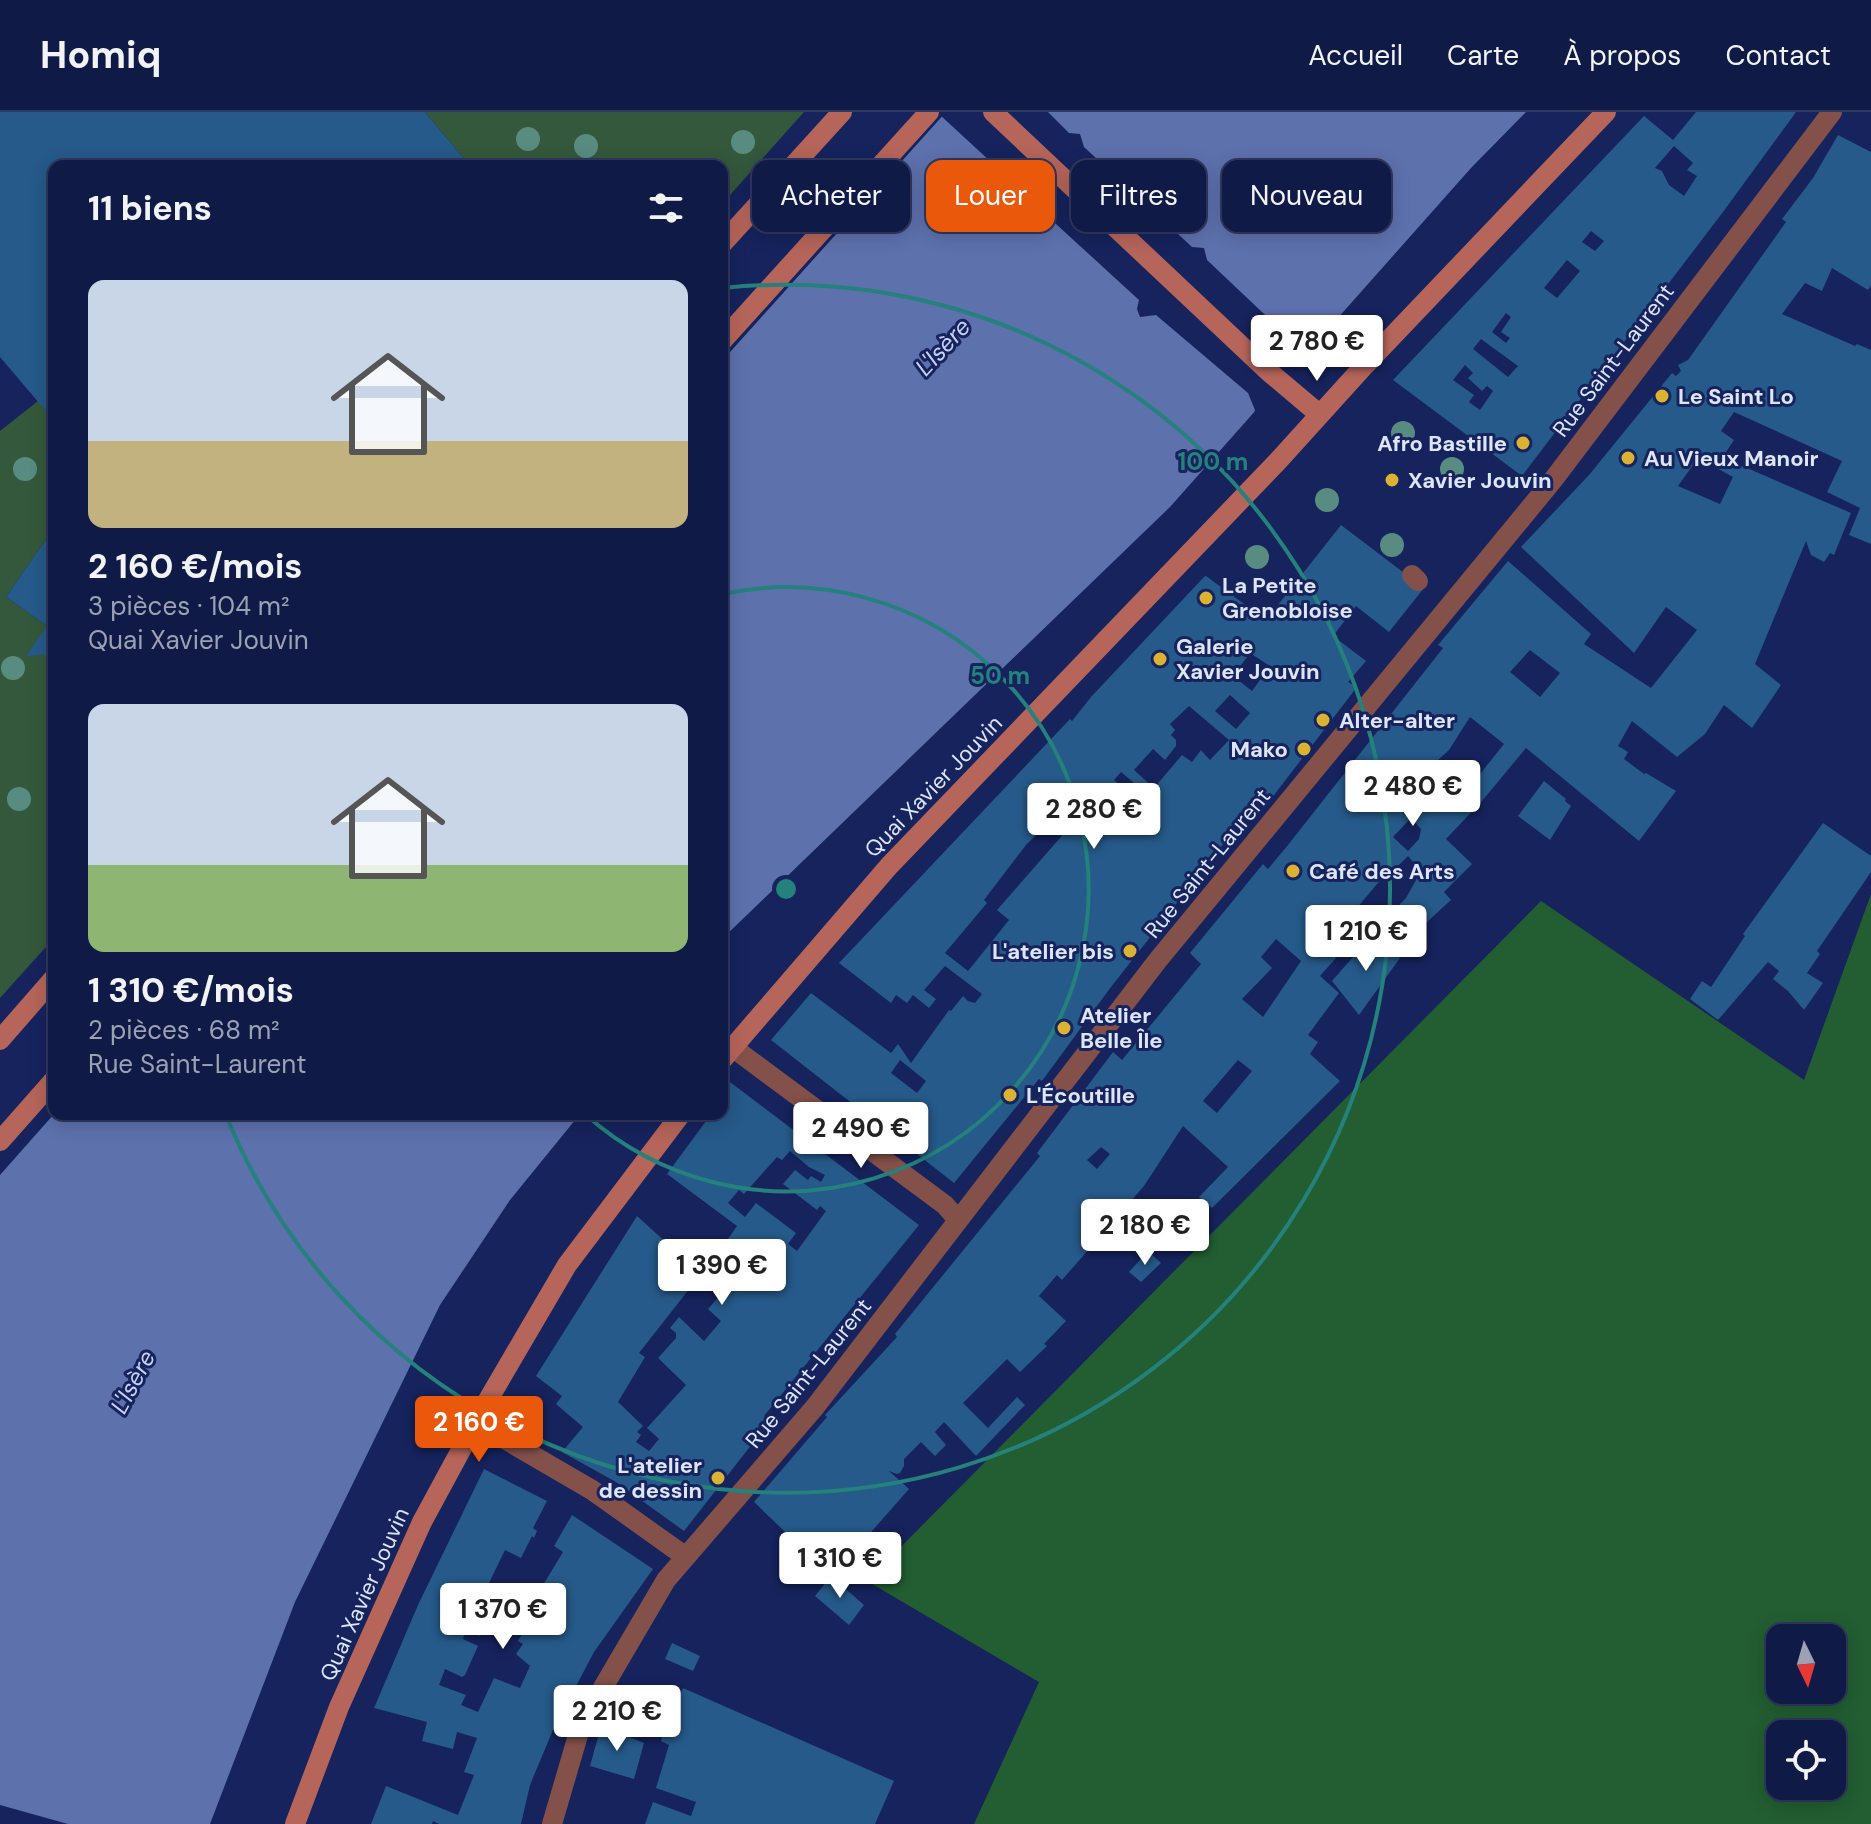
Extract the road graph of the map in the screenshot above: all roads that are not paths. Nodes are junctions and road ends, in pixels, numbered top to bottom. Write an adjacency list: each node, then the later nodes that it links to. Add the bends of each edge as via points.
1 (842, 112): 6 (main road)
2 (929, 112): 7 (main road)
3 (993, 112): 8 (main road)
4 (1606, 112): 8 (main road, Quai Xavier Jouvin)
5 (1832, 112): 16 (street, Rue Saint-Laurent, via 1553,480 1158,960)
6 (728, 237)
7 (728, 334)
8 (1319, 414): 11 (main road, Quai Xavier Jouvin, via 889,866)
9 (48, 985): 10 (main road)
10 (0, 1040)
11 (728, 1052)
12 (728, 1054): 16 (street, via 945,1205)
13 (48, 1087): 15 (main road)
14 (676, 1120): 17 (main road, Quai Xavier Jouvin, via 567,1265)
15 (0, 1141)
16 (958, 1220): 18 (street, Rue Saint-Laurent, via 815,1407)
17 (477, 1423): 18 (street, via 592,1490); 19 (main road, Quai Xavier Jouvin, via 422,1522 339,1707)
18 (686, 1557): 20 (street, Rue Saint-Laurent, via 666,1580 581,1725)
19 (295, 1824)
20 (552, 1824)

